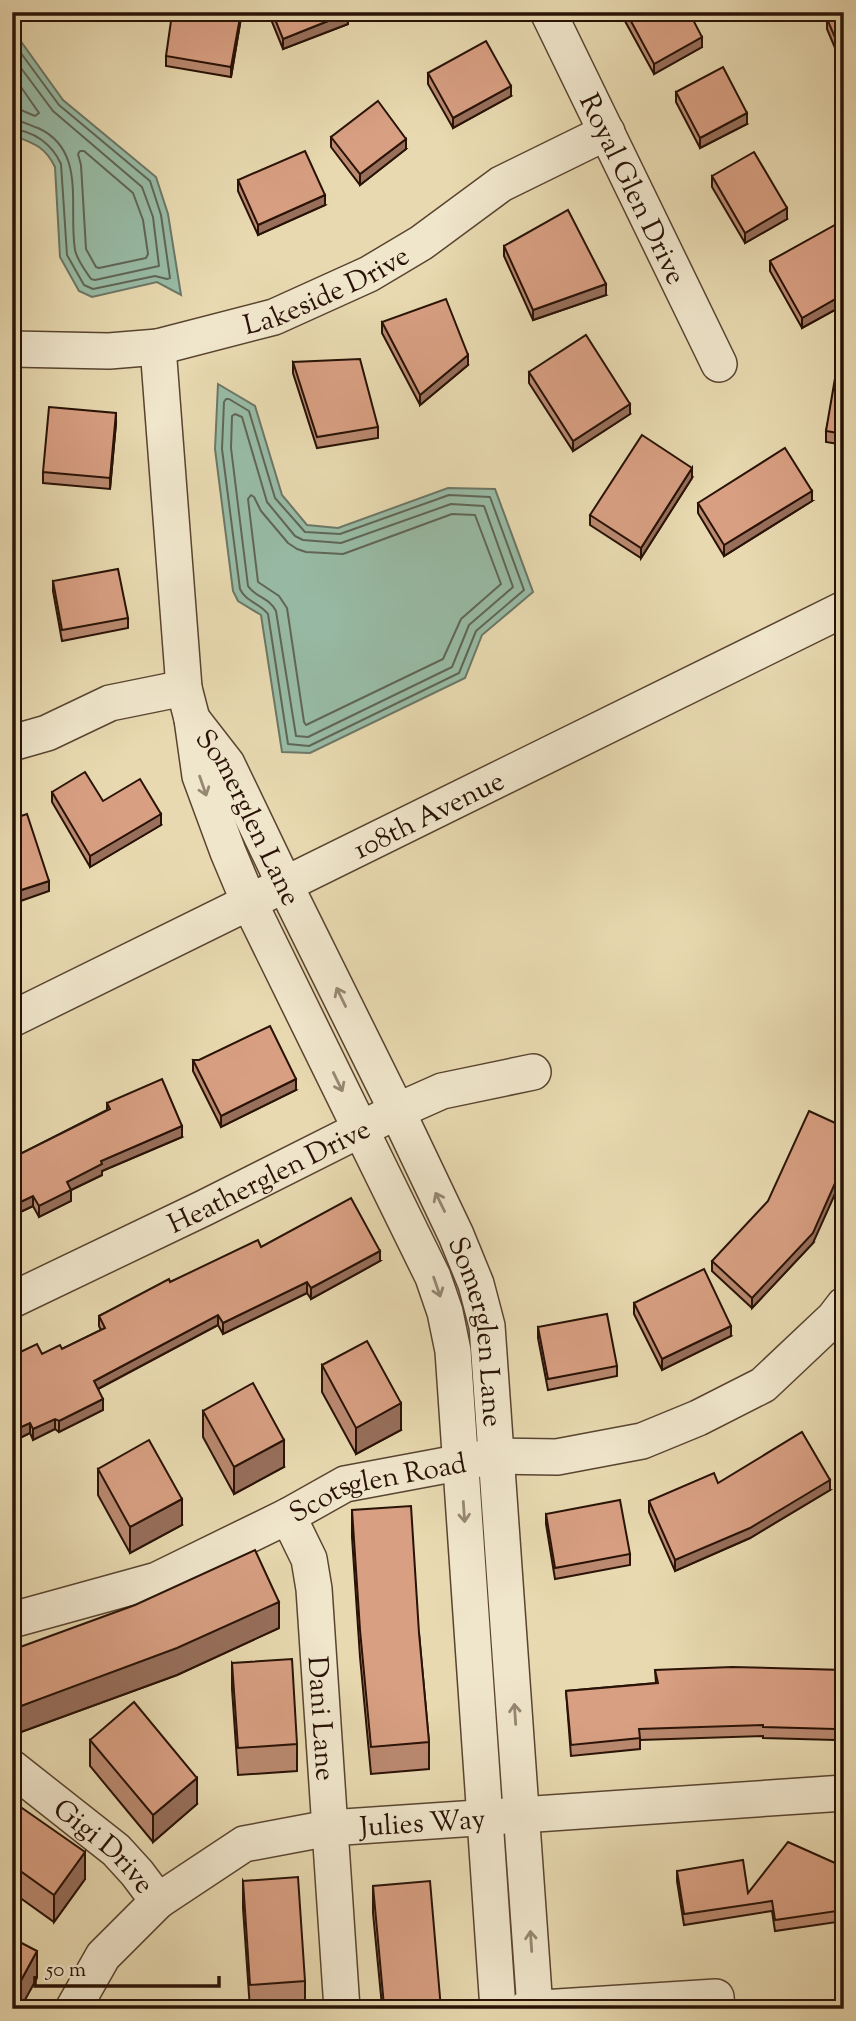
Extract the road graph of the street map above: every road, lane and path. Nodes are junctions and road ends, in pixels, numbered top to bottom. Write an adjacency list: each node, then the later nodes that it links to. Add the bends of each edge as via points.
1 (548, 12): 2 (street, Royal Glen Drive)
2 (607, 132): 3 (street, Lakeside Drive, via 501,184 421,243 369,274 274,317); 5 (street, Royal Glen Drive)
3 (158, 347): 4 (street, Lakeside Drive); 7 (street, Somerglen Lane)
4 (12, 349)
5 (719, 364)
6 (844, 609): 9 (street, 108th Avenue)
7 (188, 704): 8 (street, via 110,703 47,733); 9 (street, Somerglen Lane, via 227,764); 10 (street, Somerglen Lane, one-way to 10, via 200,776)
8 (12, 743)
9 (285, 885): 10 (street, 108th Avenue); 13 (street, Somerglen Lane, one-way to 9)
10 (249, 902): 11 (street, 108th Avenue); 14 (street, Somerglen Lane, one-way to 14)
11 (12, 1019)
12 (533, 1072): 13 (street, Heatherglen Drive, via 442,1091)
13 (397, 1111): 14 (street, Heatherglen Drive); 17 (street, Somerglen Lane, one-way to 13, via 486,1326 476,1284)
14 (361, 1129): 15 (street, Heatherglen Drive); 18 (street, Somerglen Lane, one-way to 18, via 433,1277 445,1312 453,1351)
15 (12, 1300)
16 (844, 1305): 17 (street, Scotsglen Road, via 763,1385 698,1418 642,1441 557,1457)
17 (495, 1456): 18 (street, Scotsglen Road); 23 (street, Somerglen Lane, one-way to 17)
18 (460, 1463): 19 (street, Scotsglen Road, via 345,1484); 24 (street, Somerglen Lane, one-way to 24)
19 (288, 1516): 20 (street, Scotsglen Road, via 157,1580); 25 (street, Dani Lane, via 309,1559 314,1589)
20 (12, 1620)
21 (12, 1768): 26 (street, Gigi Drive, via 116,1850)
22 (844, 1793): 23 (street, Julies Way)
23 (523, 1814): 24 (street, Julies Way); 27 (street, Somerglen Lane, one-way to 23)
24 (485, 1816): 25 (street, Julies Way); 30 (street, Somerglen Lane)
25 (329, 1828): 26 (street, Julies Way, via 244,1844); 29 (street, Dani Lane)
26 (158, 1900): 28 (street, Julies Way, via 103,1956)
27 (535, 2008): 31 (street); 32 (street, via 716,1997)
28 (73, 2009)
29 (342, 2009)
30 (498, 2009)
31 (526, 2009)
32 (718, 2009)

